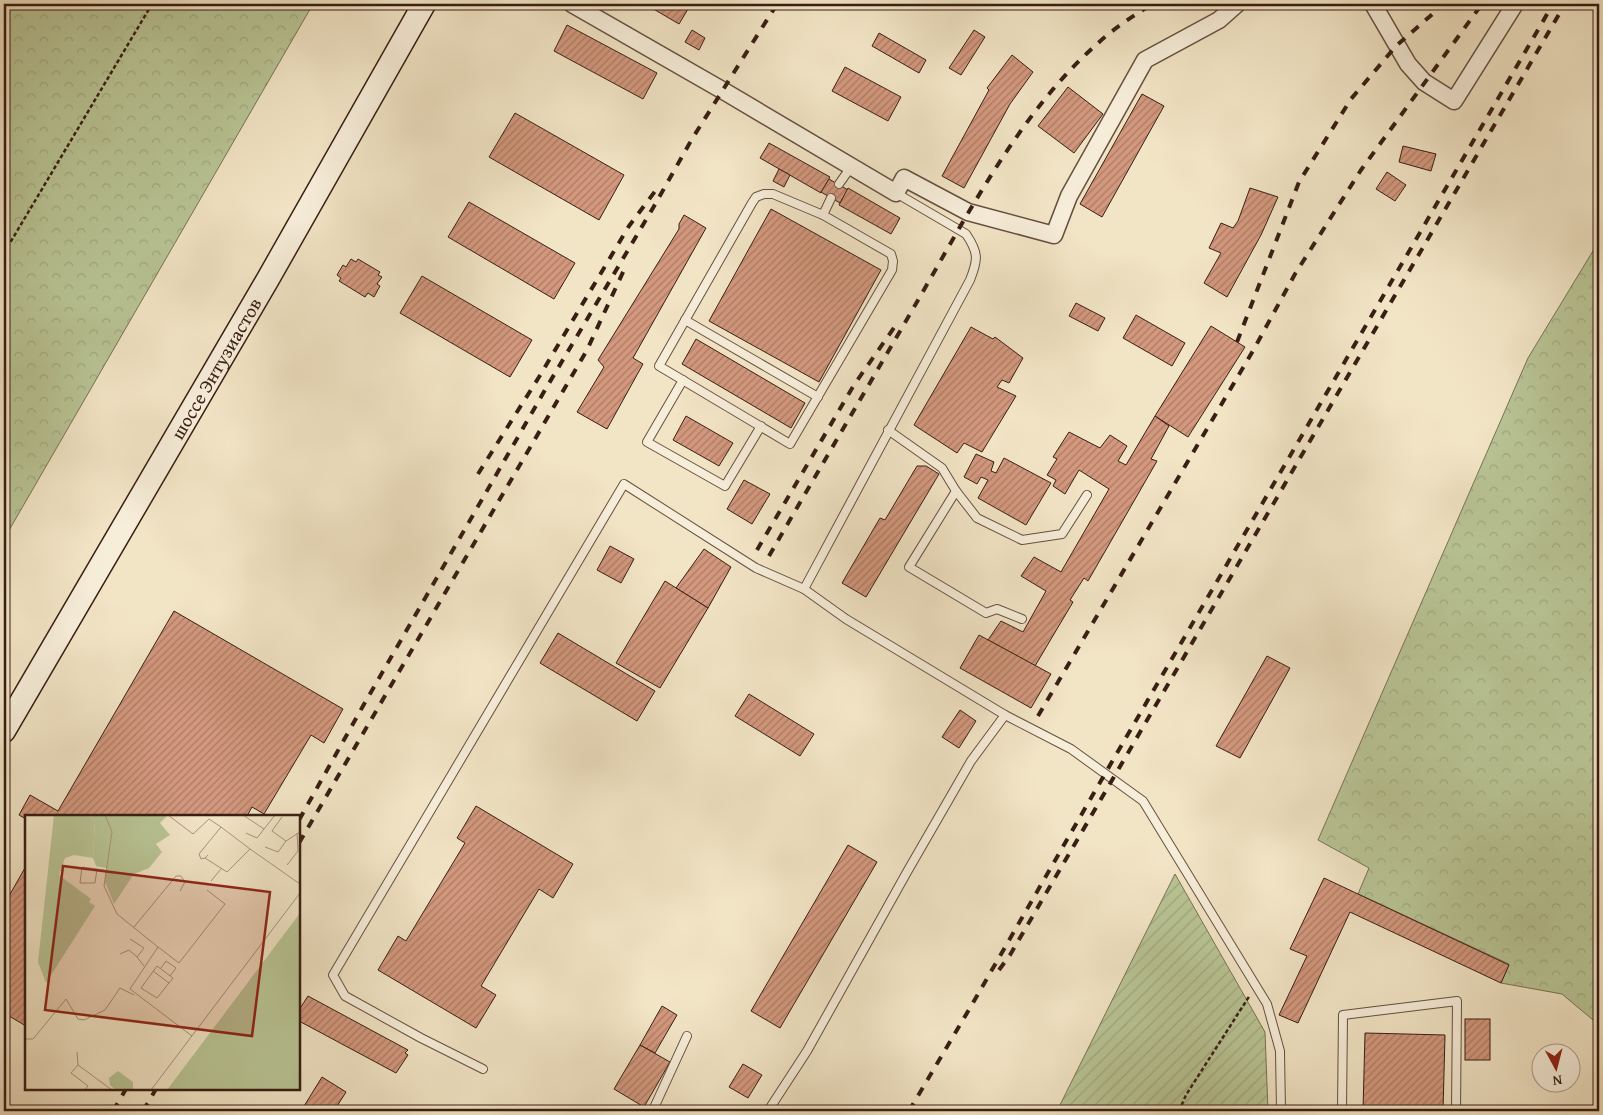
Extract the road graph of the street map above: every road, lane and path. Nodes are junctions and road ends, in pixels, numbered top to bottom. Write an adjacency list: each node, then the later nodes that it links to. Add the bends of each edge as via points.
1 (152, 4): 12 (path)
2 (424, 4): 23 (main road, шоссе Энтузиастов, via 263,288)
3 (572, 4): 7 (street)
4 (1237, 4): 9 (street, via 1219,20 1145,60 1069,196 1054,235 968,212 904,178)
5 (1373, 4): 6 (street, via 1408,64 1424,82 1454,101)
6 (1515, 4)
7 (851, 167): 8 (lane); 9 (street)
8 (839, 184)
9 (896, 193): 17 (lane, via 966,234 973,244 977,264)
10 (831, 198): 11 (lane)
11 (822, 215): 13 (lane, via 773,194 756,197); 15 (lane, via 890,254 893,261 892,270)
12 (4, 253)
13 (686, 320): 14 (lane, via 659,366); 15 (lane)
14 (683, 380): 16 (lane); 16 (lane, via 647,442 725,486)
15 (818, 397): 16 (lane, via 790,444)
16 (761, 426)
17 (888, 430): 18 (lane, via 942,468); 20 (lane)
18 (956, 491): 19 (lane, via 977,518 1022,540 1062,534); 21 (lane, via 909,567 986,613 997,609)
19 (1087, 496)
20 (804, 589): 22 (lane); 26 (lane, via 756,568 624,484 333,975 345,996)
21 (1022, 619)
22 (1005, 715): 24 (lane, via 1071,749 1143,801); 28 (lane, via 971,761 807,1051)
23 (4, 731)
24 (1256, 985): 29 (path); 30 (lane, via 1268,1004 1280,1051)
25 (687, 1036): 27 (lane)
26 (483, 1069)
27 (654, 1111)
28 (768, 1111)
29 (1179, 1111)
30 (1281, 1111)
31 (1342, 1111): 32 (lane, via 1343,1015 1457,1001)
32 (1456, 1111)

